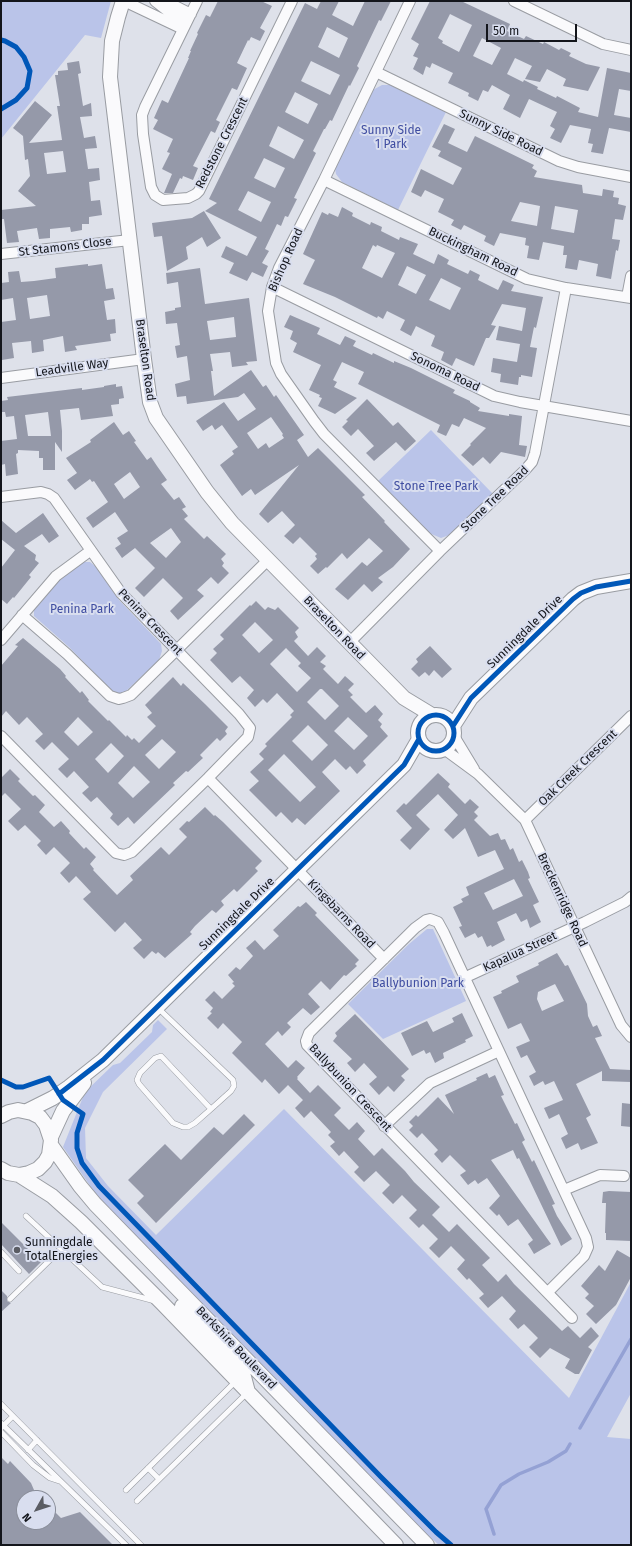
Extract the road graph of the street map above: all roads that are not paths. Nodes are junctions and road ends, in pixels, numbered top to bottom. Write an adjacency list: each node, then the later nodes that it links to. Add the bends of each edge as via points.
1 (124, 1): 7 (street); 12 (street, Braselton Road, via 112,41 110,77)
2 (155, 1): 7 (street, via 173,5)
3 (197, 1): 7 (street, Redstone Crescent)
4 (292, 1): 7 (street, Redstone Crescent, via 199,191 188,198 168,200 159,198 150,187 142,122 145,107)
5 (410, 1): 9 (street, Bishop Road)
6 (514, 1): 8 (street, via 602,44)
7 (187, 22)
8 (631, 50)
9 (376, 72): 10 (street, Sunny Side Road, via 559,161); 11 (street, Bishop Road)
10 (631, 176)
11 (324, 180): 15 (street, Bishop Road, via 279,268); 16 (street, Buckingham Road, via 520,276)
12 (130, 240): 13 (street, St Stamons Close); 18 (street, Braselton Road)
13 (1, 254)
14 (631, 276): 17 (street)
15 (272, 287): 20 (street, Sonoma Road, via 494,396); 24 (street, Bishop Road, via 268,306 270,331 276,363 282,374 324,434)
16 (566, 288): 17 (street, Buckingham Road); 20 (street, Stone Tree Road)
17 (629, 298)
18 (144, 359): 19 (street, Leadville Way); 25 (street, Braselton Road, via 150,402 156,418 216,505)
19 (1, 378)
20 (544, 406): 21 (street, Sonoma Road); 24 (street, Stone Tree Road, via 535,453 530,465)
21 (631, 421)
22 (1, 497): 23 (street, Penina Crescent, via 41,492 51,495)
23 (90, 551): 27 (street, via 56,576); 30 (street, Penina Crescent, via 121,593)
24 (440, 551): 29 (street, Stone Tree Road)
25 (268, 560): 29 (street, Braselton Road); 30 (street)
26 (631, 581): 32 (street, Sunningdale Drive, via 596,587 580,593)
27 (22, 615): 28 (street); 30 (street, via 114,698 131,695)
28 (1, 640)
29 (349, 643): 31 (street, Braselton Road)
30 (176, 651): 41 (street, Penina Crescent, via 240,714 250,728 248,737)
31 (404, 698): 33 (street, Braselton Road); 36 (street, Braselton Road)
32 (471, 698): 33 (street, Sunningdale Drive); 35 (street, Sunningdale Drive)
33 (436, 715): 35 (street, via 450,721); 36 (street, via 426,718 421,723)
34 (631, 716): 42 (street, Oak Creek Crescent)
35 (453, 731): 38 (street, via 452,742); 40 (street, Breckenridge Road)
36 (419, 734): 38 (street, via 427,748); 39 (street, Sunningdale Drive)
37 (1, 736): 41 (street, Penina Crescent, via 116,853 120,854 132,852)
38 (438, 750): 39 (street, Sunningdale Drive); 40 (street, Breckenridge Road)
39 (404, 765): 43 (street, Sunningdale Drive)
40 (478, 774): 42 (street, Breckenridge Road)
41 (208, 778): 43 (street)
42 (525, 820): 45 (street, Breckenridge Road)
43 (297, 869): 46 (street, Kingsbarns Road); 48 (street, Sunningdale Drive)
44 (631, 897): 45 (street, via 622,904)
45 (575, 926): 47 (street, Kapalua Street); 49 (street, Breckenridge Road, via 621,1025)
46 (384, 958): 47 (street, Ballybunion Crescent, via 423,921 430,919 440,926); 55 (street, Ballybunion Crescent, via 309,1033 306,1041 310,1049)
47 (466, 977): 50 (street, Ballybunion Crescent)
48 (156, 1007): 51 (street, Sunningdale Drive); 53 (lane, via 233,1080 234,1086 231,1091)
49 (631, 1037)
50 (499, 1051): 55 (street, via 430,1083); 59 (street, Ballybunion Crescent)
51 (103, 1060): 54 (street, Sunningdale Drive, via 69,1088 49,1100); 56 (street, Sunningdale Drive, via 59,1117)
52 (1, 1101): 54 (street)
53 (211, 1109): 53 (lane, via 160,1056 138,1075 139,1084 174,1123 188,1127)
54 (14, 1112): 56 (street, Berkshire Boulevard, via 36,1115 44,1122)
55 (384, 1126): 65 (street, Ballybunion Crescent)
56 (51, 1141): 57 (street, Sunningdale Drive, via 48,1157 41,1166 30,1173); 61 (street, Berkshire Boulevard, via 80,1186)
57 (8, 1174): 67 (street, Berkshire Boulevard, via 52,1196)
58 (624, 1176): 59 (street, via 600,1176)
59 (564, 1190): 65 (street, Ballybunion Crescent, via 588,1247 584,1256)
60 (26, 1216): 63 (lane)
61 (141, 1251): 70 (street, via 172,1297 238,1365); 84 (street, Berkshire Boulevard)
62 (1, 1252): 64 (lane)
63 (70, 1257): 66 (lane, via 54,1256); 67 (lane, via 104,1288)
64 (19, 1271)
65 (548, 1292): 68 (street, Ballybunion Crescent)
66 (10, 1299)
67 (162, 1303): 69 (street, Berkshire Boulevard)
68 (572, 1318)
69 (236, 1380): 70 (street, Berkshire Boulevard); 76 (lane)
70 (248, 1392): 77 (lane); 83 (street, Berkshire Boulevard)
71 (2, 1407): 72 (lane)
72 (13, 1416): 73 (lane); 74 (lane)
73 (2, 1427): 75 (lane); 78 (lane, via 33,1465 50,1478)
74 (37, 1440): 75 (lane); 82 (lane)
75 (28, 1450): 78 (lane)
76 (148, 1468): 77 (lane); 79 (lane)
77 (159, 1479): 80 (lane)
78 (63, 1483): 81 (lane)
79 (126, 1490)
80 (137, 1501)
81 (126, 1545)
82 (141, 1545)
83 (396, 1545)
84 (427, 1545)

